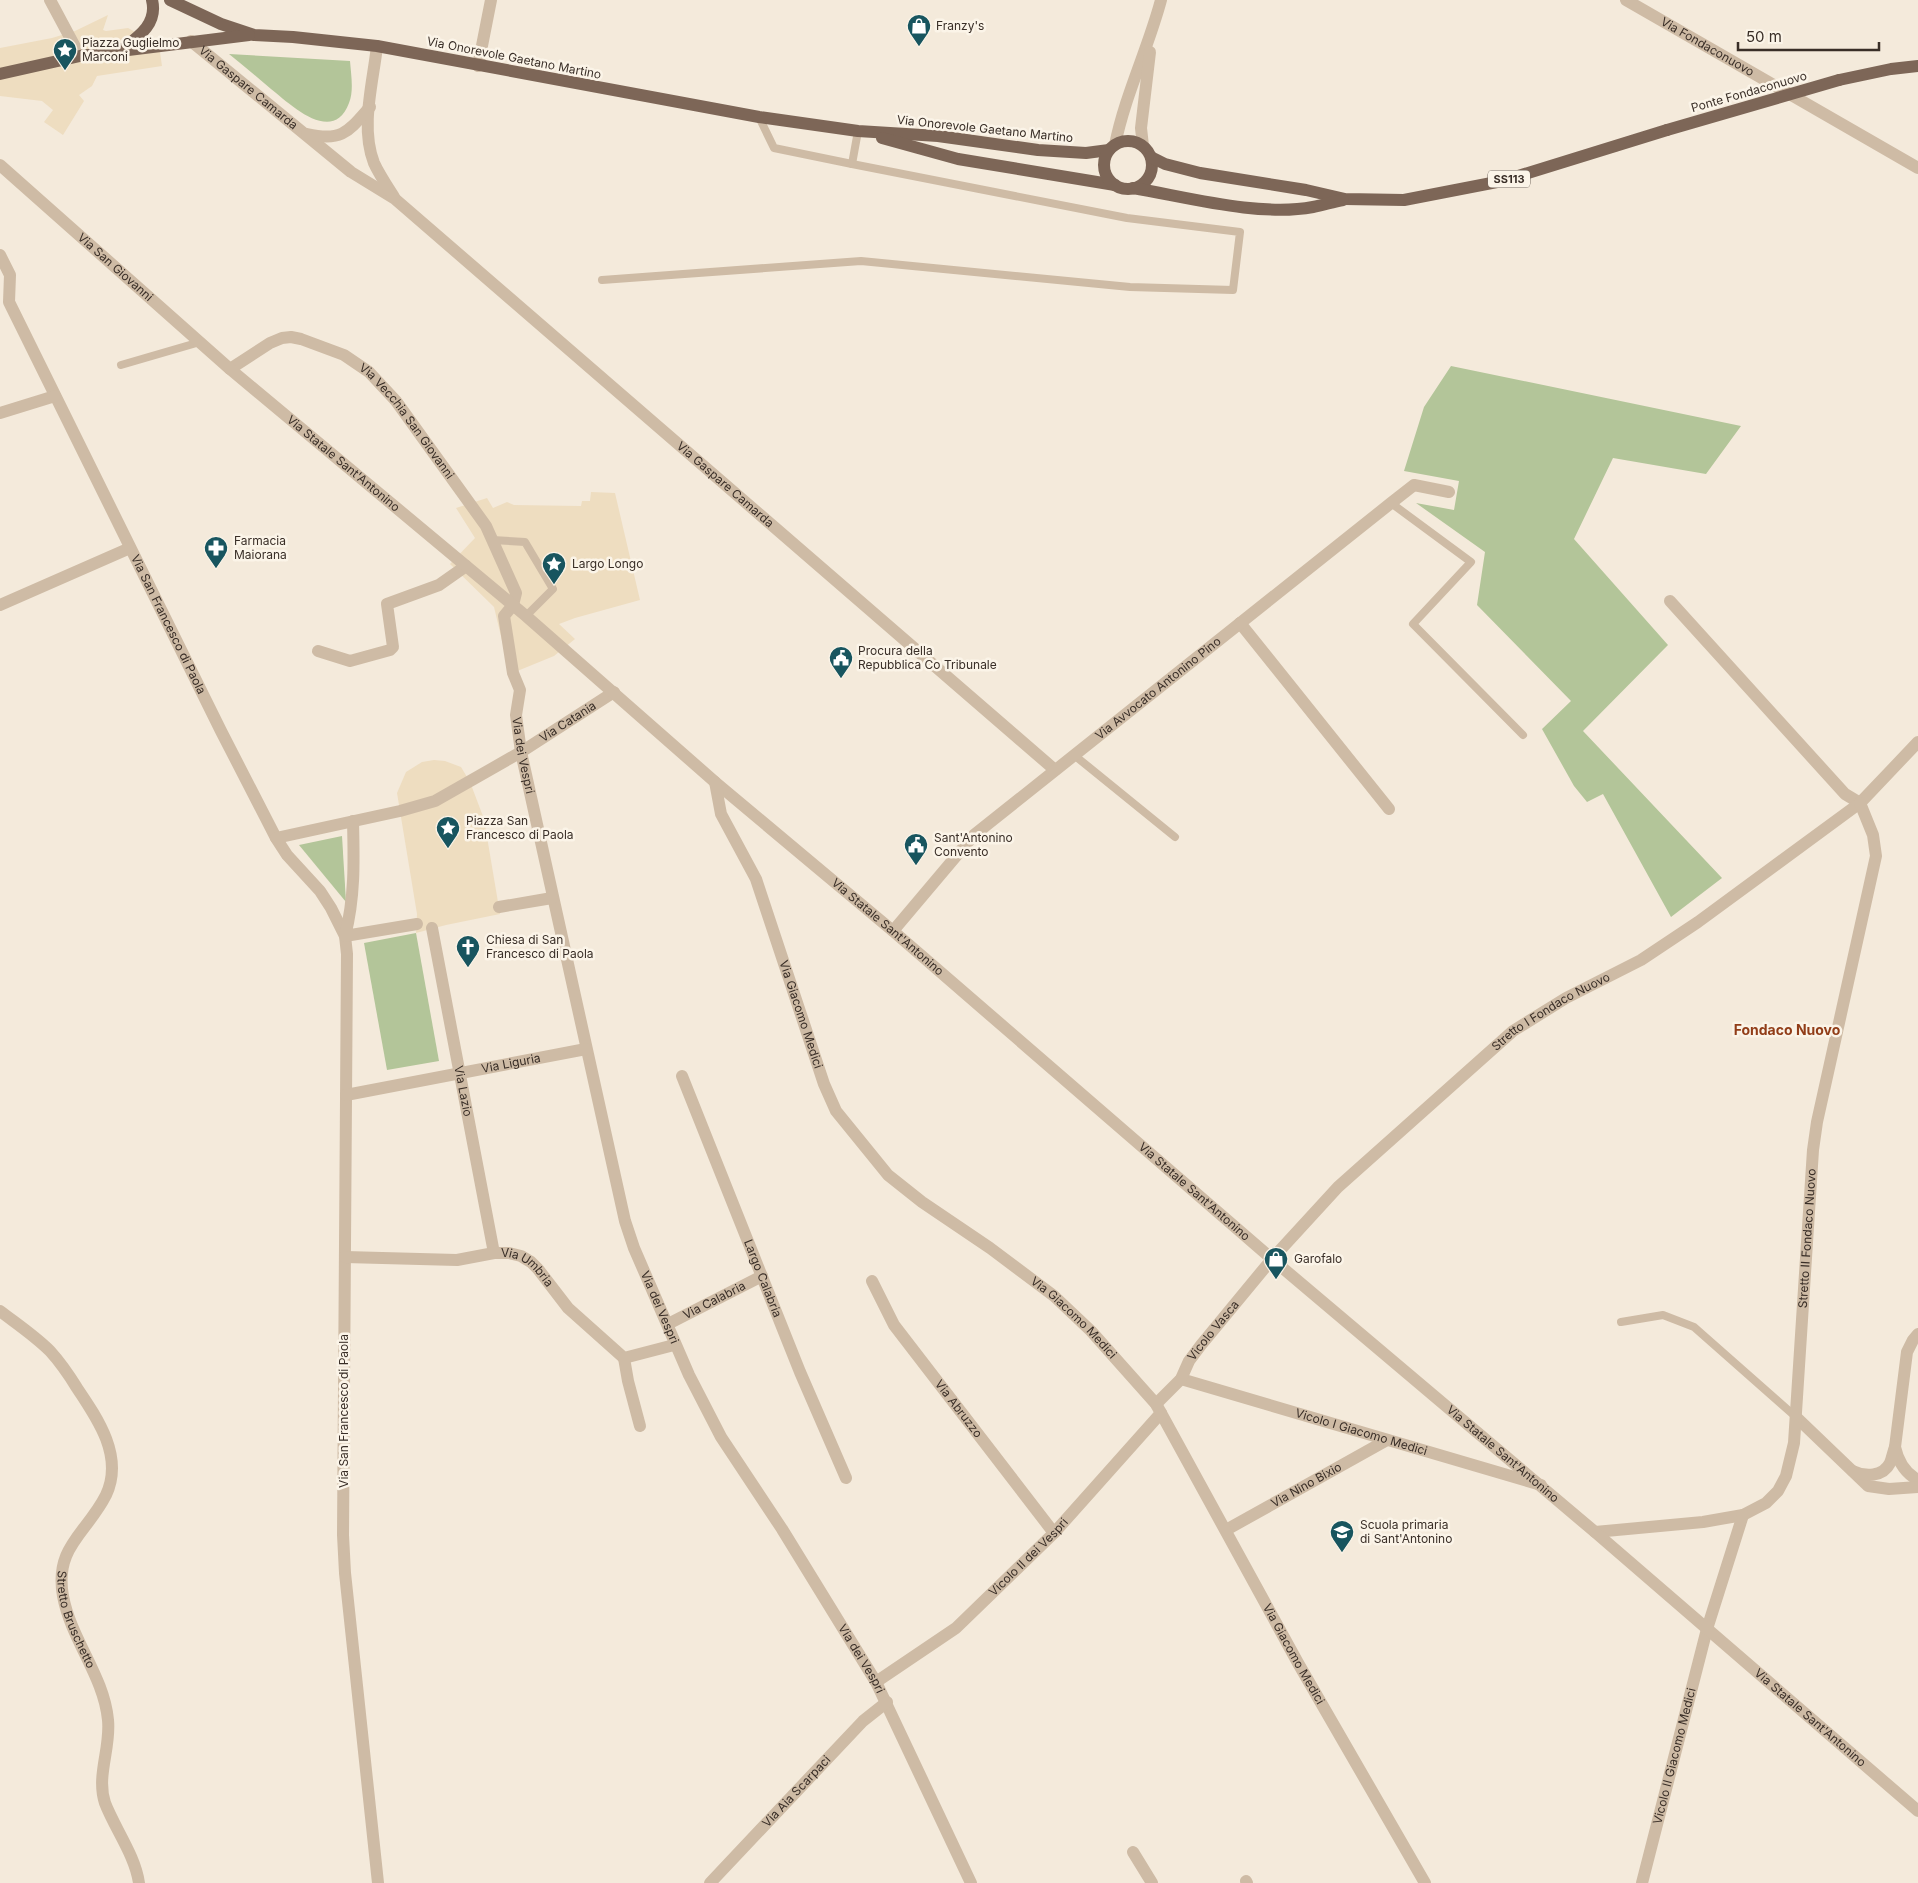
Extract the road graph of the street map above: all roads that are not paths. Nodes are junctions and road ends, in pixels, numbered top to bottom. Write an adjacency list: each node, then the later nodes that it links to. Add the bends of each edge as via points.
1 (50, 0): 12 (street)
2 (152, 0): 11 (main road, via 154,13 150,24)
3 (170, 0): 8 (main road, Via Onorevole Gaetano Martino, via 221,24)
4 (491, 0): 13 (street)
5 (1162, 0): 7 (street)
6 (1626, 0): 24 (street, Via Fondaconuovo)
7 (1153, 30): 20 (street); 21 (street, via 1141,128)
8 (254, 35): 9 (main road); 10 (main road, Via Onorevole Gaetano Martino)
9 (191, 41): 11 (main road); 19 (street, Via Gaspare Camarda)
10 (378, 46): 13 (main road, Via Onorevole Gaetano Martino); 16 (street, Via Gaspare Camarda)
11 (121, 50): 12 (main road)
12 (80, 56): 15 (main road)
13 (478, 66): 17 (main road, Via Onorevole Gaetano Martino)
14 (1918, 66): 28 (main road, Ponte Fondaconuovo / SS113, bridge, via 1839,80 1502,181 1404,200)
15 (0, 74)
16 (370, 107): 19 (street, Via Gaspare Camarda, via 340,135 324,138); 27 (street, Via Gaspare Camarda, via 369,147)
17 (759, 117): 18 (main road, Via Onorevole Gaetano Martino); 22 (lane, via 774,148)
18 (858, 131): 20 (main road, Via Onorevole Gaetano Martino, via 938,136 1038,150 1086,153); 22 (lane); 25 (main road, Via Onorevole Gaetano Martino, via 958,159)
19 (304, 134): 27 (street, Via Gaspare Camarda, via 351,172)
20 (1112, 148): 21 (main road, via 1130,141); 25 (main road, via 1105,159 1105,171)
21 (1147, 152): 26 (main road, via 1152,165 1149,176); 28 (main road, via 1165,164 1200,173)
22 (852, 164): 30 (lane, via 1128,218 1240,232 1233,290 1130,287 861,261)
23 (0, 165): 32 (street, Via San Giovanni)
24 (1918, 168)
25 (1115, 185): 26 (main road)
26 (1133, 188): 28 (main road, via 1232,206 1285,209)
27 (395, 199): 53 (street, Via Gaspare Camarda)
28 (1345, 199)
29 (0, 255): 31 (street, Via San Francesco di Paola, via 10,275)
30 (602, 280)
31 (4, 300): 35 (street, Via San Francesco di Paola)
32 (200, 342): 33 (lane); 34 (street, Via San Giovanni)
33 (121, 365)
34 (230, 369): 39 (street, Via Vecchia San Giovanni, via 282,338 301,339 344,356 369,372 396,401 486,526); 41 (street, Via Statale Sant'Antonino)
35 (55, 396): 36 (street); 40 (street, Via San Francesco di Paola)
36 (0, 413)
37 (1449, 492): 38 (street, Via Avvocato Antonino Pino, via 1414,485)
38 (1391, 503): 46 (street, Via Avvocato Antonino Pino); 49 (lane, via 1471,562 1413,624)
39 (492, 540): 44 (street, Via Vecchia San Giovanni, via 516,593); 45 (lane, via 525,542 553,590)
40 (130, 548): 43 (street); 59 (street, Via San Francesco di Paola)
41 (461, 562): 44 (street); 47 (street, via 439,584 387,604 393,647 390,650 350,661)
42 (1670, 601): 55 (street, via 1845,794)
43 (0, 605)
44 (513, 606): 45 (street); 51 (street, Via dei Vespri, via 504,616 513,673 520,690 516,715)
45 (526, 616): 48 (street, Via Statale Sant'Antonino)
46 (1240, 623): 52 (street, Via Avvocato Antonino Pino); 56 (street)
47 (318, 651)
48 (614, 692): 51 (street, Via Catania); 54 (street, Via Statale Sant'Antonino)
49 (1523, 735)
50 (1918, 742): 55 (street, Stretto I Fondaco Nuovo)
51 (521, 752): 57 (street, Via Catania, via 435,801); 60 (street, Via dei Vespri)
52 (1074, 755): 53 (street, Via Avvocato Antonino Pino); 58 (lane)
53 (1055, 770): 64 (street, Via Avvocato Antonino Pino, via 974,834)
54 (715, 782): 64 (street, Via Statale Sant'Antonino); 82 (street, Via Giacomo Medici, via 721,814 756,879 824,1084 836,1111 893,1179 1054,1296 1091,1331)
55 (1860, 803): 72 (street, Stretto I Fondaco Nuovo, via 1641,960 1566,998 1513,1031 1338,1187); 83 (street, Stretto II Fondaco Nuovo, via 1873,834 1876,856 1813,1150)
56 (1389, 809)
57 (353, 821): 59 (street); 65 (street, Via San Francesco di Paola, via 353,886)
58 (1175, 837)
59 (276, 838): 65 (street, Via San Francesco di Paola, via 320,891)
60 (552, 898): 61 (street); 66 (street, Via dei Vespri)
61 (499, 907)
62 (416, 924): 65 (street)
63 (432, 928): 67 (street, Via Lazio)
64 (893, 931): 72 (street, Via Statale Sant'Antonino)
65 (345, 936): 69 (street, Via San Francesco di Paola)
66 (586, 1049): 67 (street, Via Liguria); 77 (street, Via dei Vespri, via 625,1221)
67 (460, 1073): 69 (street, Via Liguria); 70 (street, Via Lazio)
68 (682, 1076): 73 (street, Largo Calabria)
69 (346, 1095): 71 (street, Via San Francesco di Paola)
70 (494, 1254): 71 (street, Via Umbria, via 457,1260); 80 (street, Via Umbria, via 509,1253 531,1262 568,1308)
71 (345, 1257): 102 (street, Via San Francesco di Paola, via 345,1573)
72 (1272, 1258): 81 (street, Vicolo Vasca, via 1201,1345); 90 (street, Via Statale Sant'Antonino)
73 (762, 1276): 77 (street, Via Calabria); 88 (street, Largo Calabria)
74 (872, 1280): 95 (street, Via Abruzzo, via 900,1333)
75 (0, 1311): 101 (street, Stretto Bruschetto, via 50,1351 64,1368 99,1421 111,1456 112,1469 106,1495 67,1552 61,1578 66,1610 105,1705 109,1735 102,1775 105,1802)
76 (1621, 1322): 83 (lane, via 1663,1314 1694,1326)
77 (668, 1324): 79 (street, Via dei Vespri)
78 (1918, 1334): 86 (street, via 1907,1352)
79 (674, 1345): 80 (street); 97 (street, Via dei Vespri, via 722,1437)
80 (624, 1358): 84 (street)
81 (1181, 1379): 82 (street, Vicolo Vasca); 85 (street, Vicolo I Giacomo Medici)
82 (1159, 1408): 93 (street, Via Giacomo Medici); 95 (street, Vicolo II dei Vespri)
83 (1796, 1417): 87 (street); 92 (street, Stretto II Fondaco Nuovo, via 1786,1476 1766,1503)
84 (640, 1426)
85 (1387, 1440): 90 (street, Vicolo I Giacomo Medici); 93 (street, Via Nino Bixio)
86 (1895, 1447): 87 (street, via 1890,1464 1883,1472 1869,1476); 89 (street, via 1904,1469)
87 (1844, 1466): 91 (street, via 1868,1486 1889,1489)
88 (846, 1478)
89 (1918, 1480)
90 (1541, 1485): 94 (street, Via Statale Sant'Antonino)
91 (1918, 1487)
92 (1743, 1515): 94 (street, Stretto II Fondaco Nuovo); 96 (street, Vicolo II Giacomo Medici)
93 (1226, 1530): 106 (street, Via Giacomo Medici, via 1298,1663)
94 (1595, 1532): 96 (street, Via Statale Sant'Antonino)
95 (1054, 1533): 97 (street, Vicolo II dei Vespri, via 956,1628)
96 (1707, 1629): 99 (street, Via Statale Sant'Antonino); 107 (street, Vicolo II Giacomo Medici)
97 (876, 1682): 98 (street, Via dei Vespri)
98 (886, 1702): 103 (street, Via Aia Scarpaci, via 863,1721); 104 (street, Via dei Vespri)
99 (1918, 1811)
100 (1133, 1852): 105 (street)
101 (139, 1883)
102 (378, 1883)
103 (710, 1883)
104 (971, 1883)
105 (1152, 1883)
106 (1425, 1883)
107 (1642, 1883)

